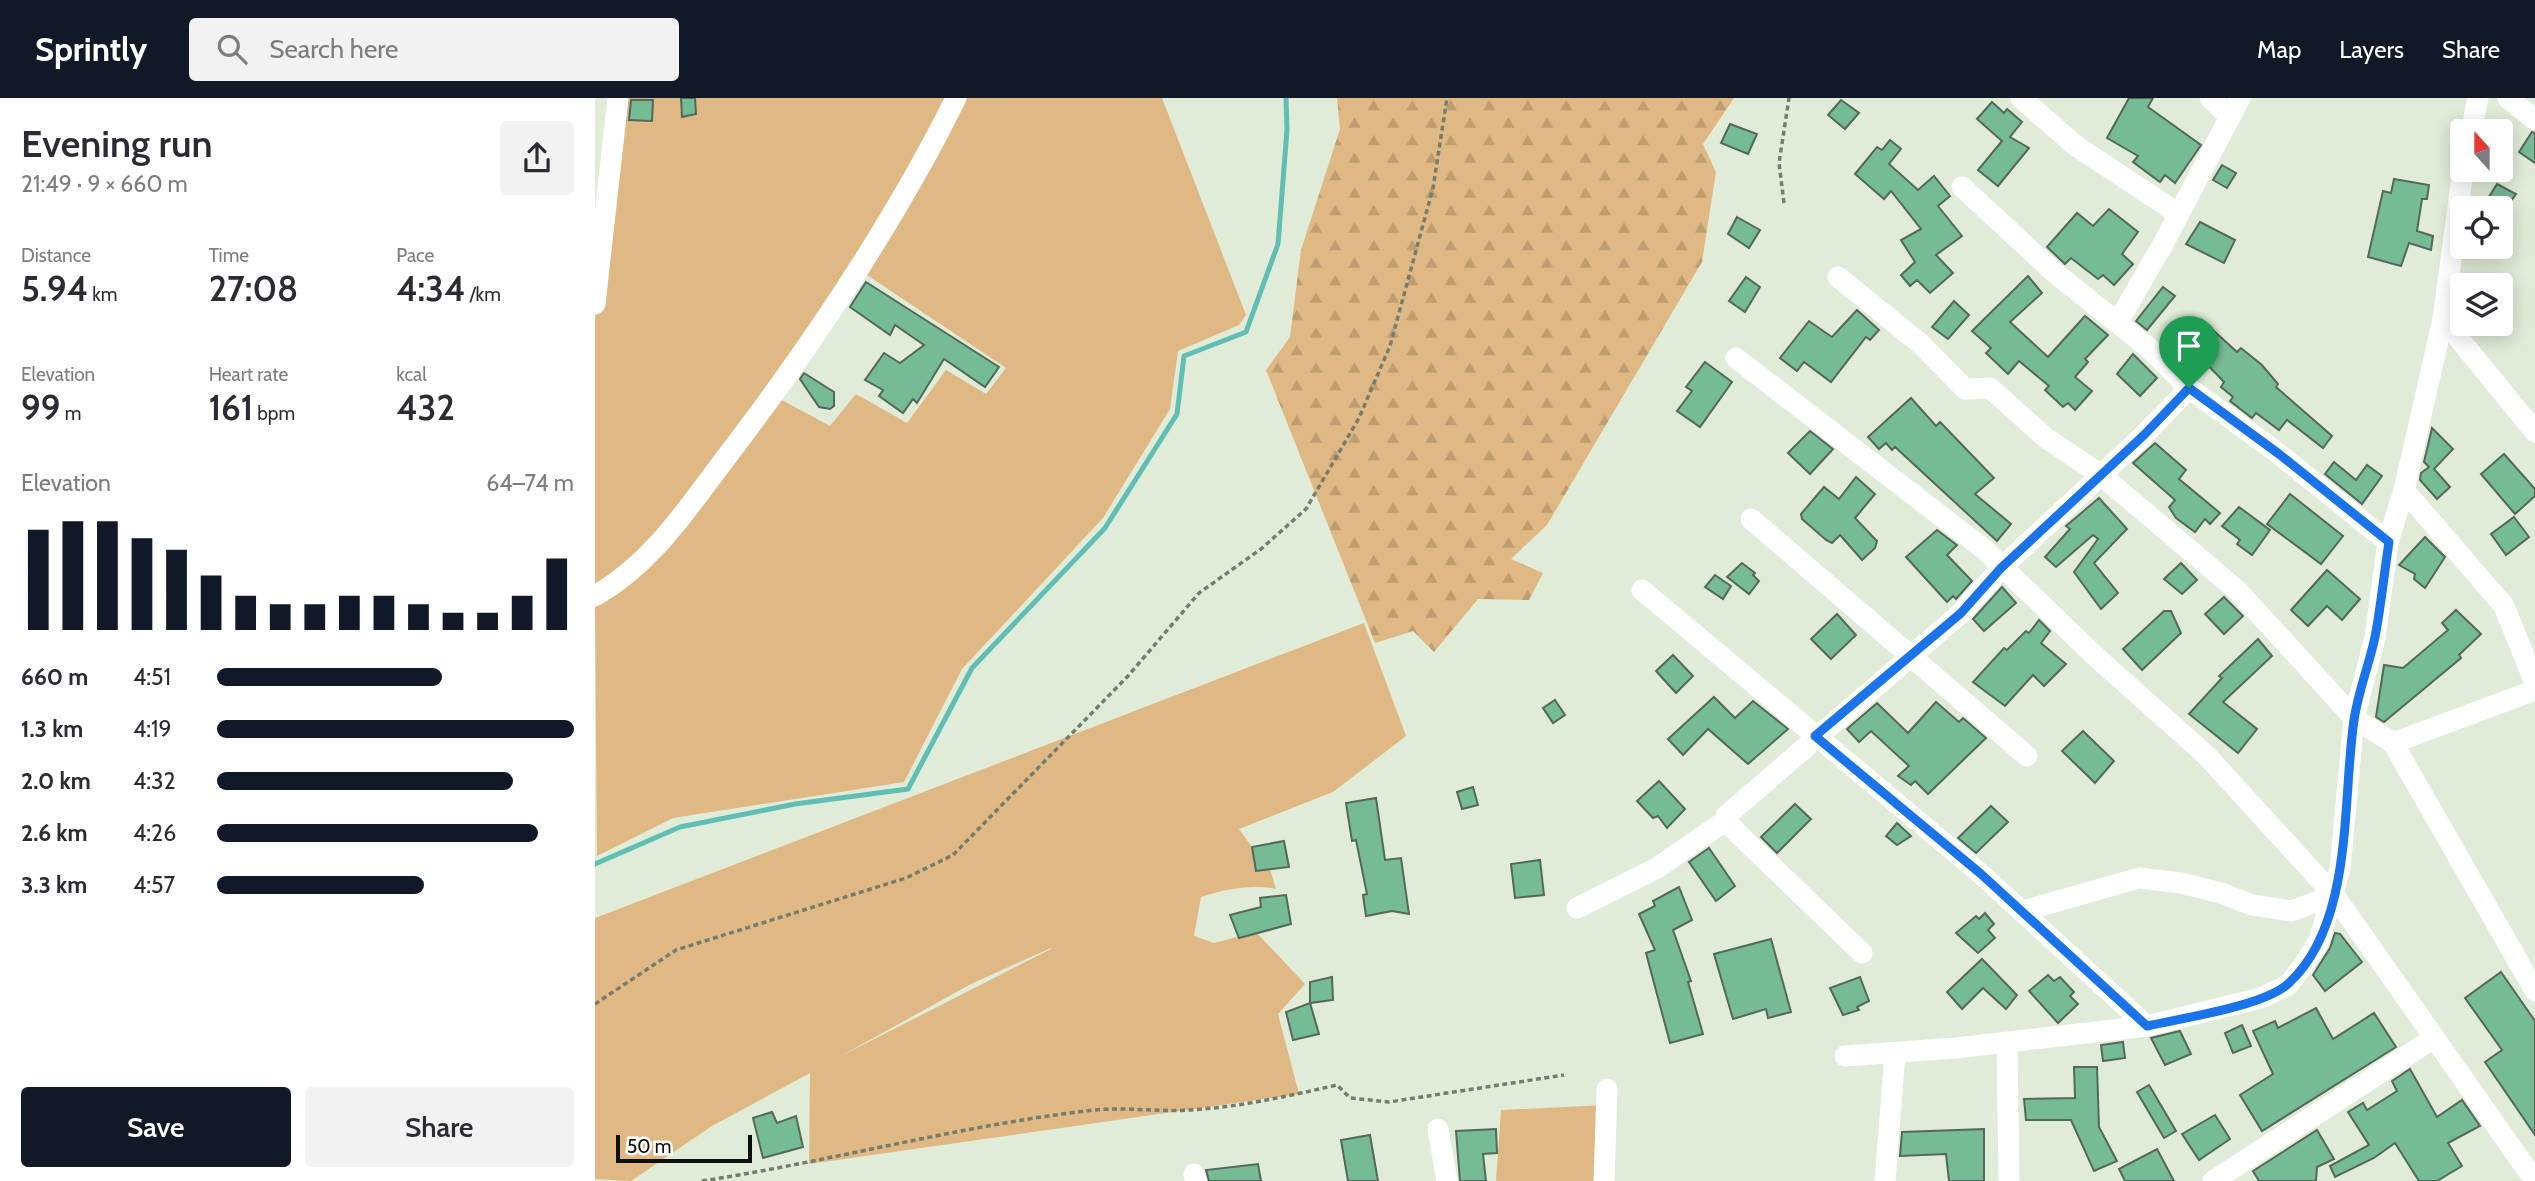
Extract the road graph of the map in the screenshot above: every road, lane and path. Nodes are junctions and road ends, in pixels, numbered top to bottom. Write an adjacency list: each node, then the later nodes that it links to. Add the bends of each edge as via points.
1 (618, 98): 17 (street)
2 (956, 98): 29 (street, via 928,154 828,321 778,390 678,525 622,580)
3 (1447, 98): 43 (path, via 1433,188 1390,346 1359,418 1306,509 1261,550 1199,593 1128,676 953,855 906,878 675,950)
4 (1789, 98): 14 (path, via 1779,163)
5 (2021, 98): 15 (street, via 2076,146)
6 (2210, 98): 9 (street)
7 (2478, 98): 10 (street)
8 (2508, 98): 11 (street)
9 (2235, 107): 15 (street)
10 (2474, 119)
11 (2535, 120)
12 (2461, 182): 18 (street)
13 (1962, 187): 19 (street, via 2054,272)
14 (1784, 203)
15 (2179, 214): 19 (street)
16 (1838, 277): 23 (street, via 1922,345 1965,389 1990,388 2046,438)
17 (595, 304)
18 (2443, 319): 22 (street); 24 (street)
19 (2118, 322): 21 (street)
20 (1736, 358): 27 (street, via 1985,550)
21 (2189, 388): 23 (street); 26 (street)
22 (2535, 432)
23 (2101, 475): 27 (street); 33 (street, via 2238,591)
24 (2404, 490): 26 (street); 31 (street, via 2504,606)
25 (1751, 519): 30 (street)
26 (2389, 542): 33 (street, via 2375,638)
27 (2001, 568): 30 (street, via 1961,613); 38 (street, via 2206,755)
28 (1642, 590): 34 (street)
29 (595, 596)
30 (1912, 655): 34 (street); 36 (street)
31 (2535, 683)
32 (2535, 690): 35 (street)
33 (2354, 718): 35 (street); 38 (street)
34 (1815, 736): 37 (street); 40 (street)
35 (2393, 743): 42 (street)
36 (2027, 756)
37 (1725, 821): 39 (street, via 1657,868); 41 (street)
38 (2334, 895): 40 (street, via 2292,911 2252,905 2181,883 2139,878); 44 (street, via 2319,941 2288,985 2234,1006); 45 (street)
39 (1577, 908)
40 (2023, 911): 44 (street)
41 (1862, 953)
42 (2535, 991)
43 (595, 1004)
44 (2147, 1026): 46 (street)
45 (2434, 1038): 57 (street); 58 (street)
46 (2007, 1043): 47 (street); 56 (street)
47 (1895, 1053): 48 (street); 55 (street)
48 (1845, 1056)
49 (1563, 1076): 52 (path, via 1389,1102 1350,1098 1336,1086 1249,1105 1097,1110)
50 (1607, 1088): 54 (street)
51 (1438, 1129): 53 (street)
52 (702, 1181)
53 (1447, 1181)
54 (1604, 1181)
55 (1885, 1181)
56 (2010, 1181)
57 (2213, 1181)
58 (2535, 1181)

